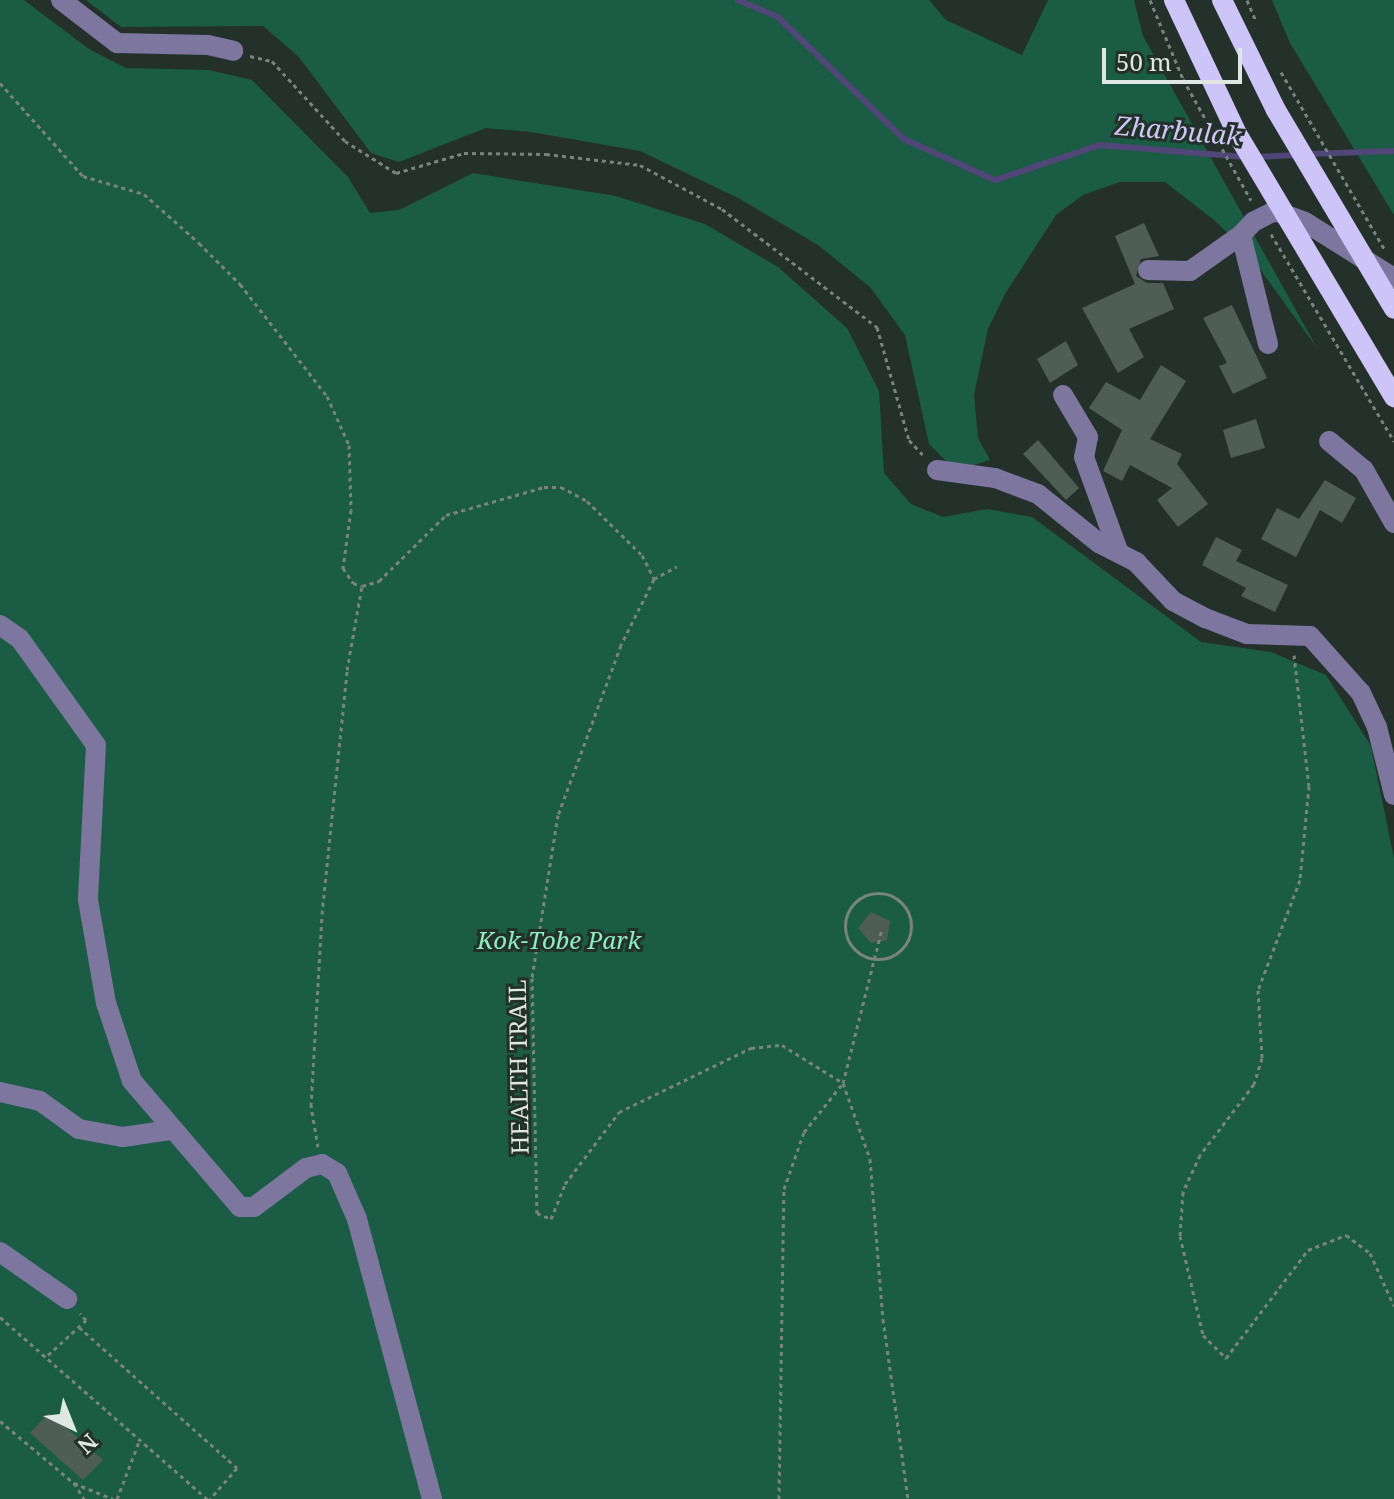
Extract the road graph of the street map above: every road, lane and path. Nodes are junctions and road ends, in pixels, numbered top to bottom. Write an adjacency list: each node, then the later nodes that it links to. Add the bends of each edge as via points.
1 (61, 0): 6 (street, via 117,43 208,45)
2 (1174, 0): 16 (main road, via 1236,132)
3 (1222, 0): 13 (main road, via 1276,110)
4 (1247, 0): 5 (path)
5 (1258, 26)
6 (233, 51): 20 (path, via 272,61 345,141 396,173 464,153 546,154 640,165 722,209 877,327 909,440)
7 (1276, 63): 10 (path)
8 (0, 83): 25 (path, via 83,176 144,194 199,243 240,284 327,396 343,426 351,462 343,568 347,578)
9 (1241, 235): 11 (street, via 1190,271); 12 (street, via 1275,211 1305,222); 14 (street)
10 (1386, 252)
11 (1148, 270)
12 (1394, 278)
13 (1394, 309)
14 (1268, 344)
15 (1063, 395): 22 (street, via 1088,437 1084,457)
16 (1394, 397)
17 (1383, 422): 19 (path)
18 (1329, 441): 21 (street, via 1364,470)
19 (1394, 441)
20 (937, 470): 22 (street, via 995,478 1029,490)
21 (1394, 523)
22 (1119, 553): 27 (street, via 1136,562 1173,601 1247,634)
23 (677, 566): 24 (path)
24 (654, 579): 25 (path, via 642,555 587,501 561,487 544,487 446,515 394,569); 31 (path, HEALTH TRAIL, via 621,645 558,815 532,978 537,1213 551,1219 565,1184 619,1112 751,1048 782,1045)
25 (362, 586): 34 (path, via 347,670 322,914 311,1106)
26 (0, 625): 33 (street, via 20,639 96,745 88,900 103,989 132,1081)
27 (1291, 635): 28 (street, via 1310,636 1361,693 1377,727); 37 (path, via 1309,786 1300,880 1258,990 1262,1058 1254,1084 1200,1155 1183,1192 1180,1236 1203,1335 1226,1358 1308,1250 1346,1235 1370,1253)
28 (1394, 795)
29 (882, 929): 30 (path)
30 (875, 959): 30 (path, via 906,943 910,921 899,900 877,892 857,900 845,930 855,950); 31 (path)
31 (843, 1083): 48 (path, via 804,1132 784,1189); 49 (path, via 870,1159 883,1319)
32 (0, 1092): 33 (street, via 40,1101 79,1129 123,1137)
33 (171, 1130): 34 (street, via 240,1207 254,1207 306,1168)
34 (322, 1164): 47 (street, via 337,1173 349,1194)
35 (0, 1252): 36 (street)
36 (67, 1299): 39 (path, via 86,1320)
37 (1394, 1306)
38 (0, 1317): 40 (path)
39 (79, 1327): 40 (path); 46 (path, via 237,1468)
40 (48, 1355): 42 (path)
41 (0, 1421): 43 (path)
42 (140, 1439): 45 (path); 46 (path)
43 (74, 1483): 44 (path); 45 (path)
44 (84, 1499)
45 (115, 1499)
46 (208, 1499)
47 (432, 1499)
48 (779, 1499)
49 (908, 1499)

